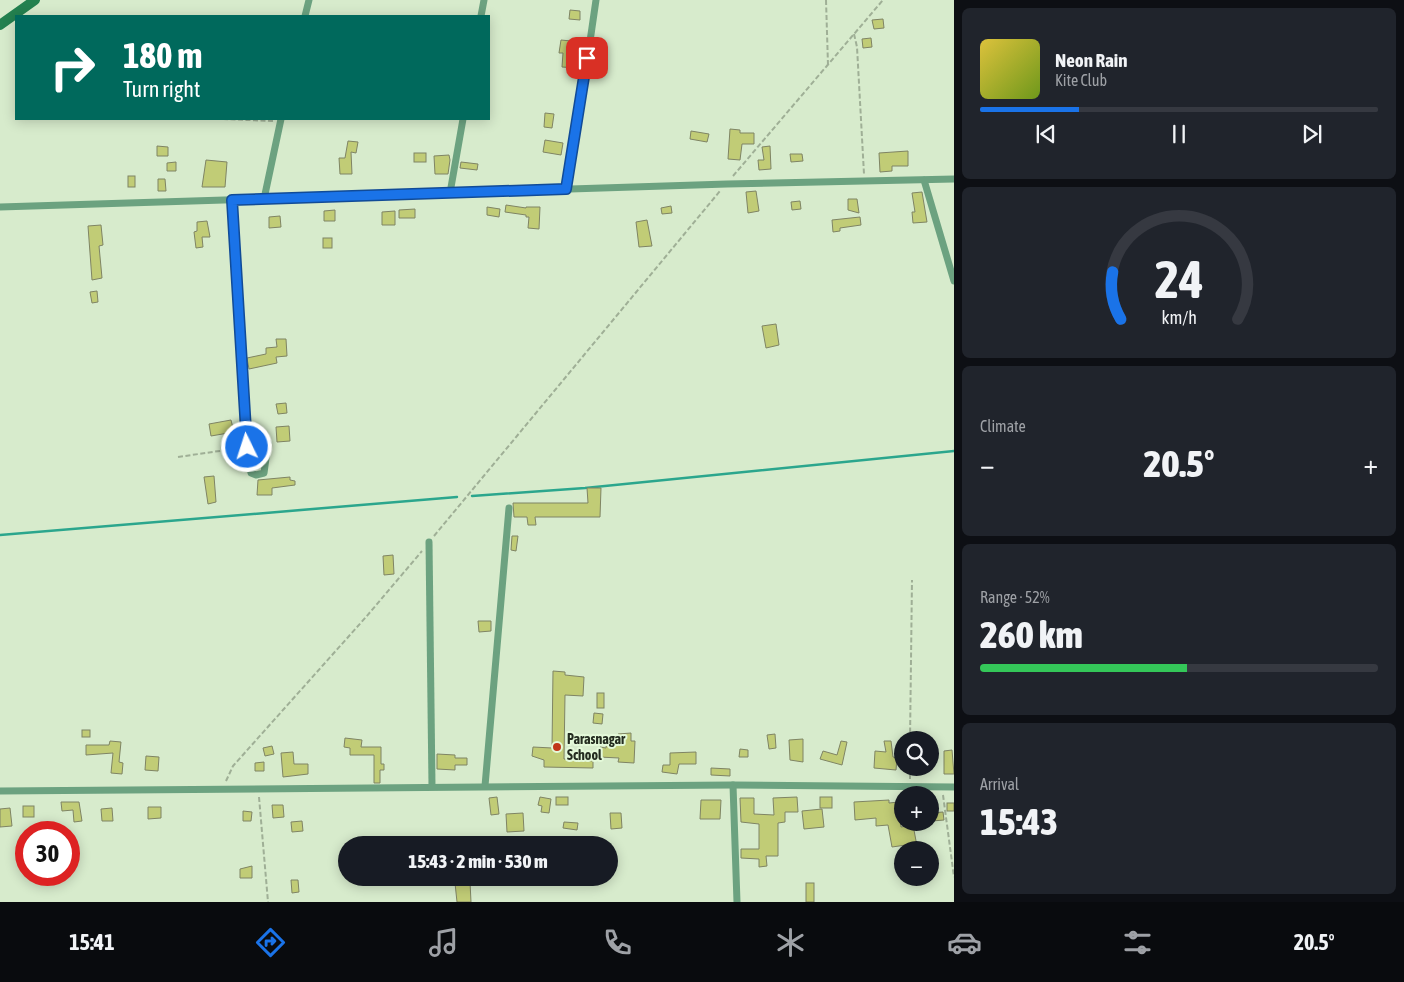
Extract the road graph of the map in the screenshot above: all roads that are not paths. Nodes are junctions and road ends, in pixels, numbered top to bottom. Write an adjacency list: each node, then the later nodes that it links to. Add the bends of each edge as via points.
1 (35, 0): 7 (main road)
2 (309, 0): 5 (street)
3 (484, 0): 6 (street)
4 (596, 0): 12 (street)
5 (305, 15)
6 (481, 15)
7 (0, 25)
8 (281, 120): 14 (street)
9 (463, 120): 13 (street)
10 (954, 179): 11 (street)
11 (924, 180): 12 (street); 17 (street)
12 (566, 189): 13 (street)
13 (450, 192): 14 (street)
14 (264, 199): 15 (street)
15 (232, 200): 16 (street); 18 (street)
16 (0, 207)
17 (954, 282)
18 (246, 438): 18 (street, via 268,443 264,473 251,473)
19 (509, 508): 23 (street)
20 (429, 542): 22 (street)
21 (733, 785): 23 (street); 24 (street); 26 (street)
22 (432, 786): 23 (street); 25 (street)
23 (485, 786)
24 (954, 787)
25 (0, 791)
26 (737, 902)

